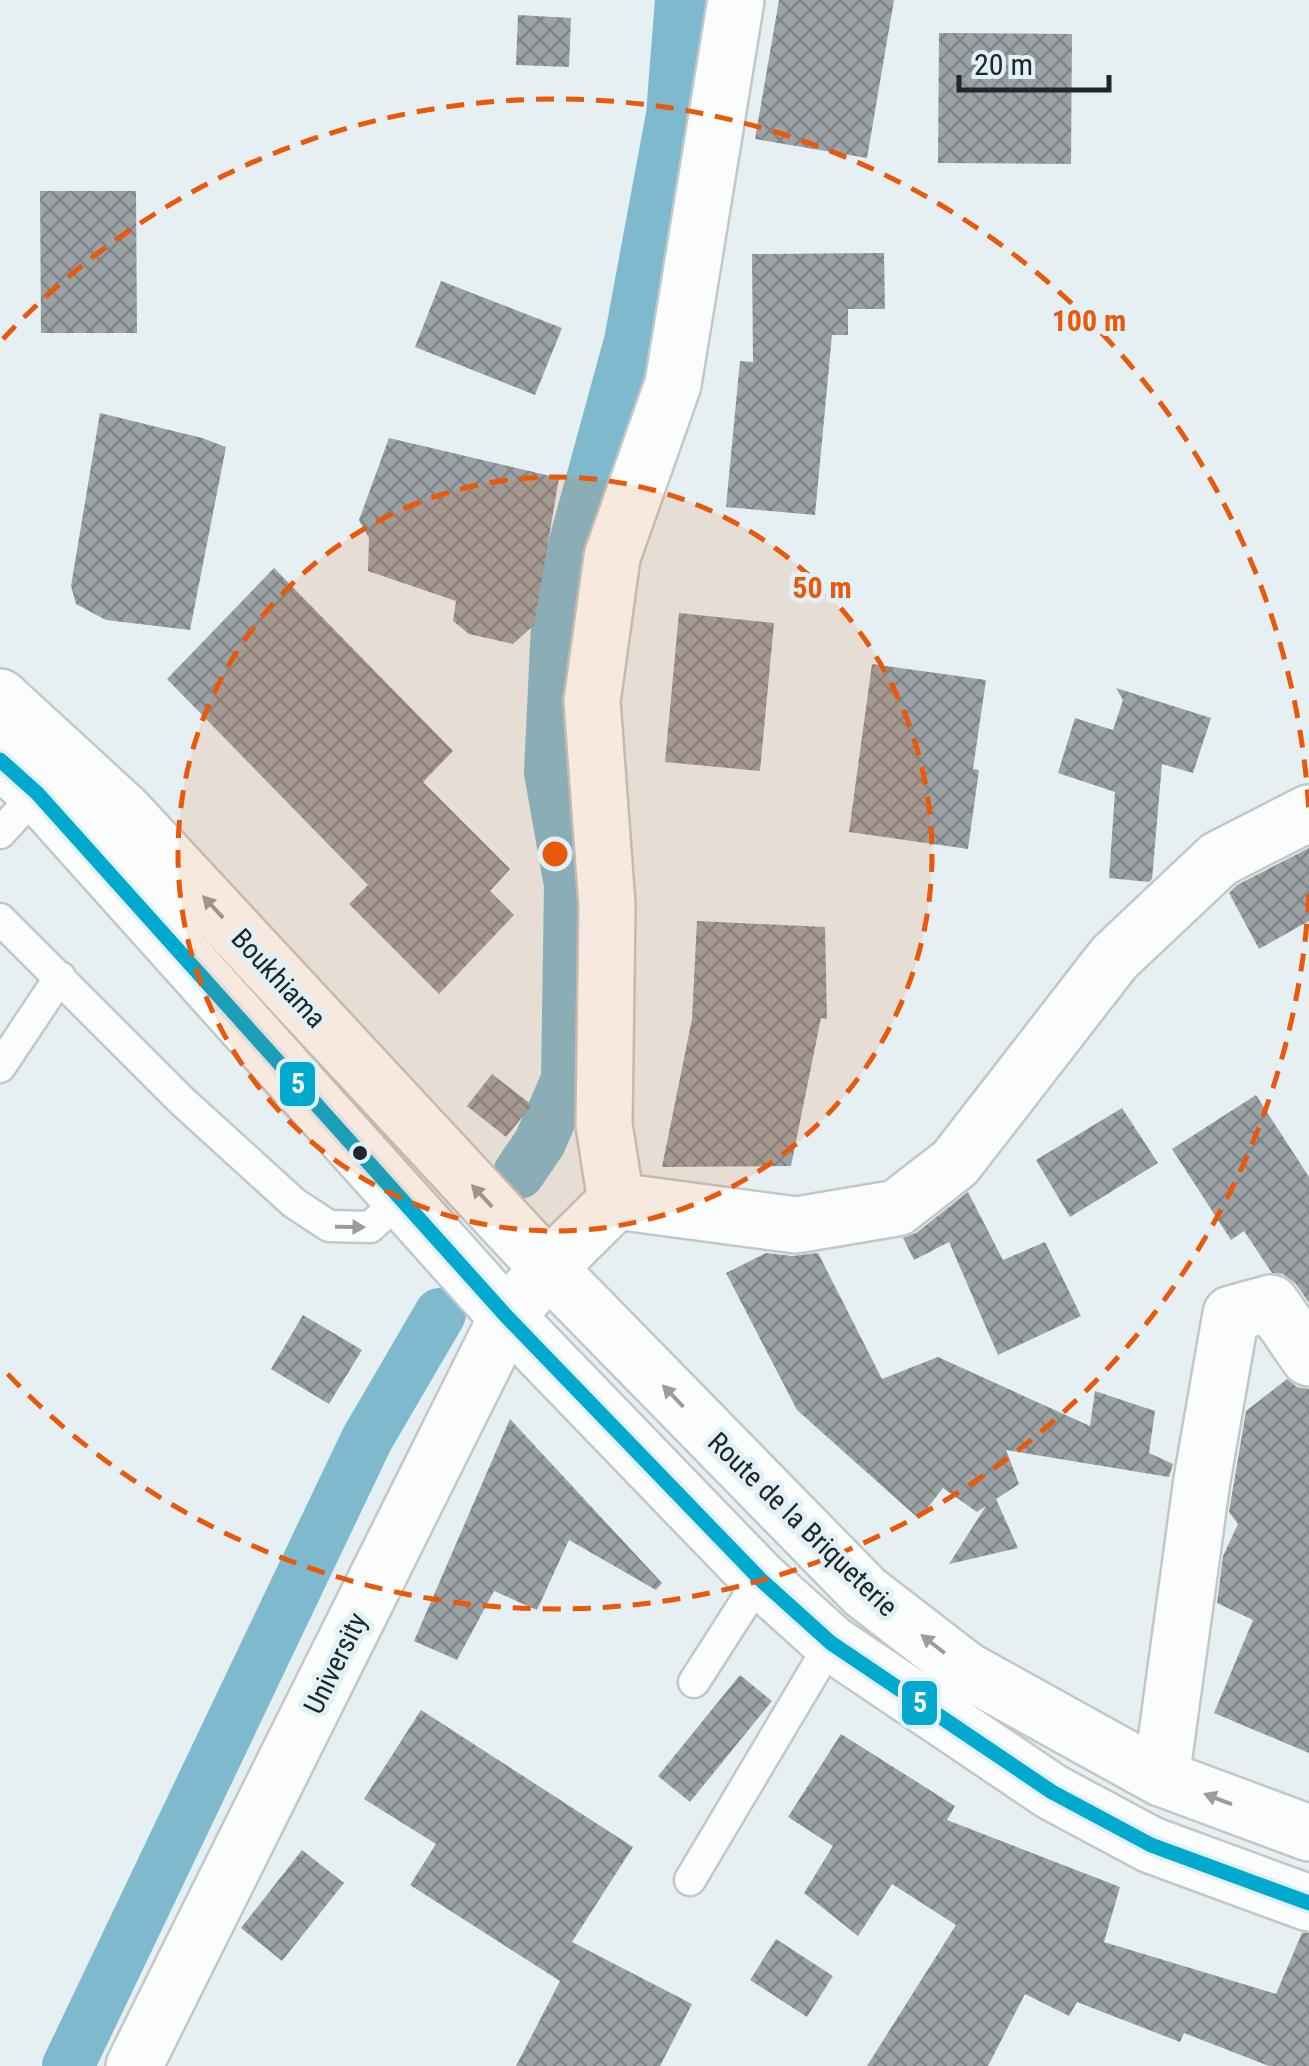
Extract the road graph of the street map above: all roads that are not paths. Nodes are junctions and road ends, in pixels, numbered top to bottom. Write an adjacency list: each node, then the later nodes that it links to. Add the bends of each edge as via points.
1 (736, 0): 10 (street, via 673,384 612,556 592,701 607,905 604,1125)
2 (0, 697): 11 (street, Boukhiama, one-way to 2, via 124,811)
3 (19, 776): 5 (lane); 9 (street, Boukhiama)
4 (1309, 813): 10 (street, via 1220,859 1114,958 955,1163 897,1208 796,1226)
5 (0, 832)
6 (0, 919): 7 (lane)
7 (60, 977): 8 (lane); 9 (lane, one-way to 9, via 182,1101 294,1203 329,1226 370,1227)
8 (0, 1067)
9 (401, 1199): 12 (street, Boukhiama)
10 (616, 1201): 11 (street, University)
11 (548, 1268): 12 (street, University); 17 (street, Route de la Briqueterie, one-way to 11, via 966,1670 865,1592)
12 (507, 1317): 14 (street); 21 (street, University)
13 (1309, 1358): 17 (street, via 1271,1303 1231,1314)
14 (760, 1579): 15 (street); 16 (lane)
15 (831, 1643): 19 (lane); 20 (street, via 1052,1792 1151,1845)
16 (694, 1682)
17 (1162, 1778): 18 (street, Route de la Briqueterie, one-way to 17)
18 (1309, 1833)
19 (690, 1880)
20 (1309, 1903)
21 (134, 2066)

